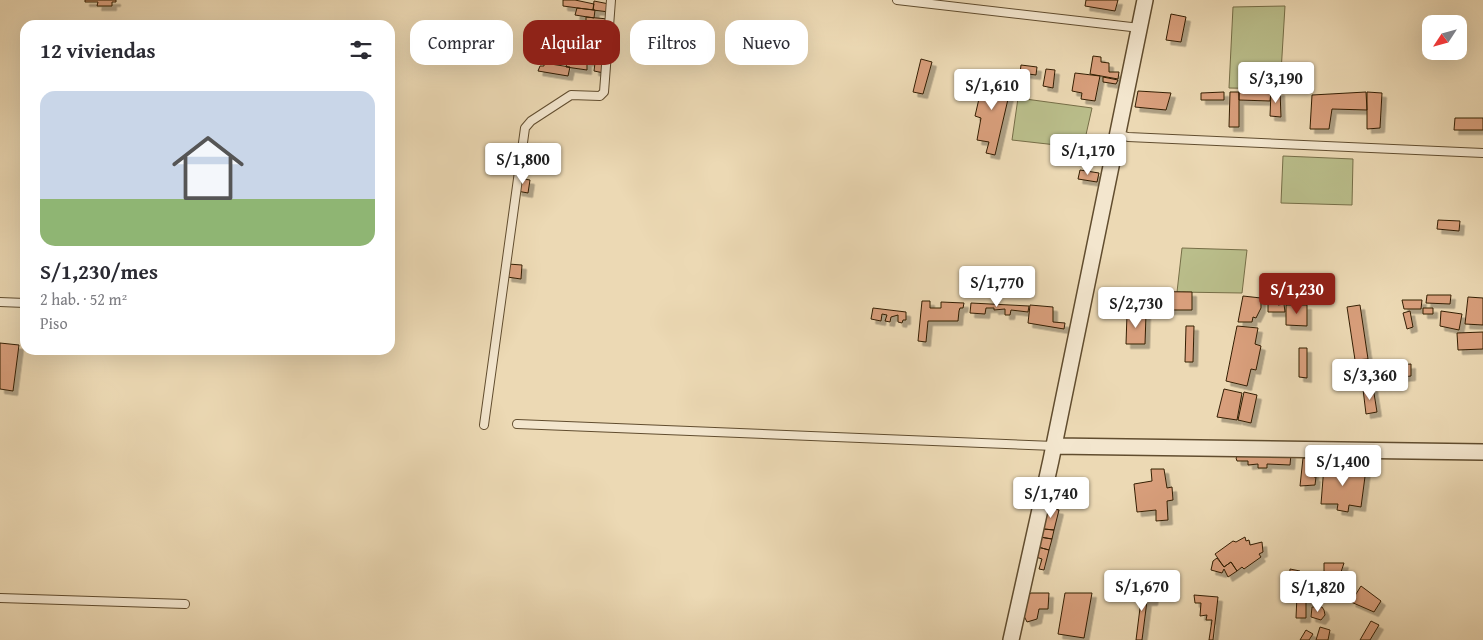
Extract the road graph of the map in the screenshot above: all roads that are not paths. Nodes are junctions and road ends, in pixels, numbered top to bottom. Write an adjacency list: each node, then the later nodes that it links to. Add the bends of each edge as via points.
1 (611, 0): 10 (lane, via 604,92 600,96 571,95 525,128)
2 (897, 0): 4 (lane)
3 (1146, 0): 4 (street)
4 (1140, 28): 5 (street)
5 (1117, 134): 6 (lane); 11 (street)
6 (1483, 153)
7 (0, 302): 8 (lane)
8 (20, 303)
9 (517, 424): 11 (lane)
10 (484, 425)
11 (1054, 446): 12 (street); 15 (street)
12 (1483, 452)
13 (0, 598): 14 (lane)
14 (185, 604)
15 (1011, 640)

